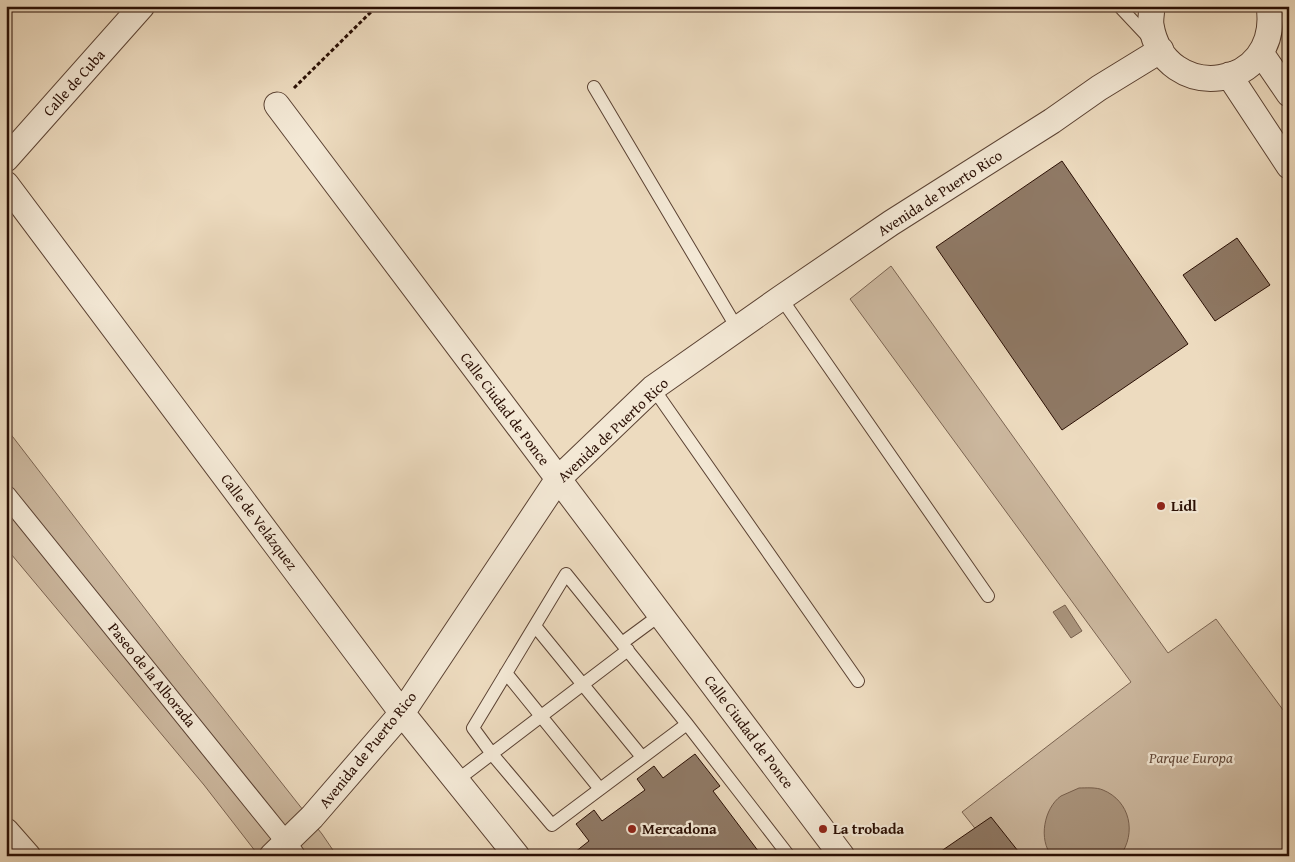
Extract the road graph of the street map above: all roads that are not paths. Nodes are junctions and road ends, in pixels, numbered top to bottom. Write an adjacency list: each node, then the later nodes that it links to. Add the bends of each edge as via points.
1 (142, 6): 11 (street, Calle de Cuba)
2 (1118, 6): 5 (lane)
3 (1152, 6): 5 (street, via 1151,24)
4 (1269, 6): 6 (street, via 1268,41)
5 (1161, 50): 7 (street, via 1183,72 1202,78); 14 (street, Avenida de Puerto Rico, via 891,223)
6 (1261, 53): 7 (street, via 1241,71); 9 (street)
7 (1230, 76): 12 (street)
8 (594, 87): 15 (lane)
9 (1289, 94)
10 (277, 105): 17 (street, Calle Ciudad de Ponce)
11 (6, 159)
12 (1289, 166)
13 (6, 184): 26 (street, Calle de Velázquez)
14 (781, 298): 15 (street, Avenida de Puerto Rico); 19 (lane)
15 (737, 328): 16 (street, Avenida de Puerto Rico)
16 (654, 388): 17 (street, Avenida de Puerto Rico); 24 (lane)
17 (558, 479): 20 (street, Calle Ciudad de Ponce); 26 (street, Avenida de Puerto Rico)
18 (6, 495): 34 (street, Paseo de la Alborada)
19 (988, 596)
20 (660, 615): 22 (lane); 38 (street, Calle Ciudad de Ponce)
21 (535, 626): 22 (lane, via 566,574); 23 (lane); 25 (lane)
22 (625, 647): 25 (lane); 28 (lane)
23 (506, 673): 27 (lane); 29 (lane, via 473,728)
24 (858, 681)
25 (583, 685): 27 (lane); 30 (lane)
26 (402, 713): 31 (street, Calle de Velázquez); 34 (street, Avenida de Puerto Rico)
27 (541, 716): 29 (lane); 32 (lane)
28 (687, 724): 30 (lane); 37 (lane)
29 (492, 754): 31 (lane); 32 (lane, via 552,826)
30 (642, 758): 32 (lane)
31 (456, 781): 36 (street, Calle de Velázquez)
32 (600, 789)
33 (6, 831): 35 (street)
34 (285, 851)
35 (28, 856)
36 (516, 856)
37 (789, 856)
38 (842, 856)

